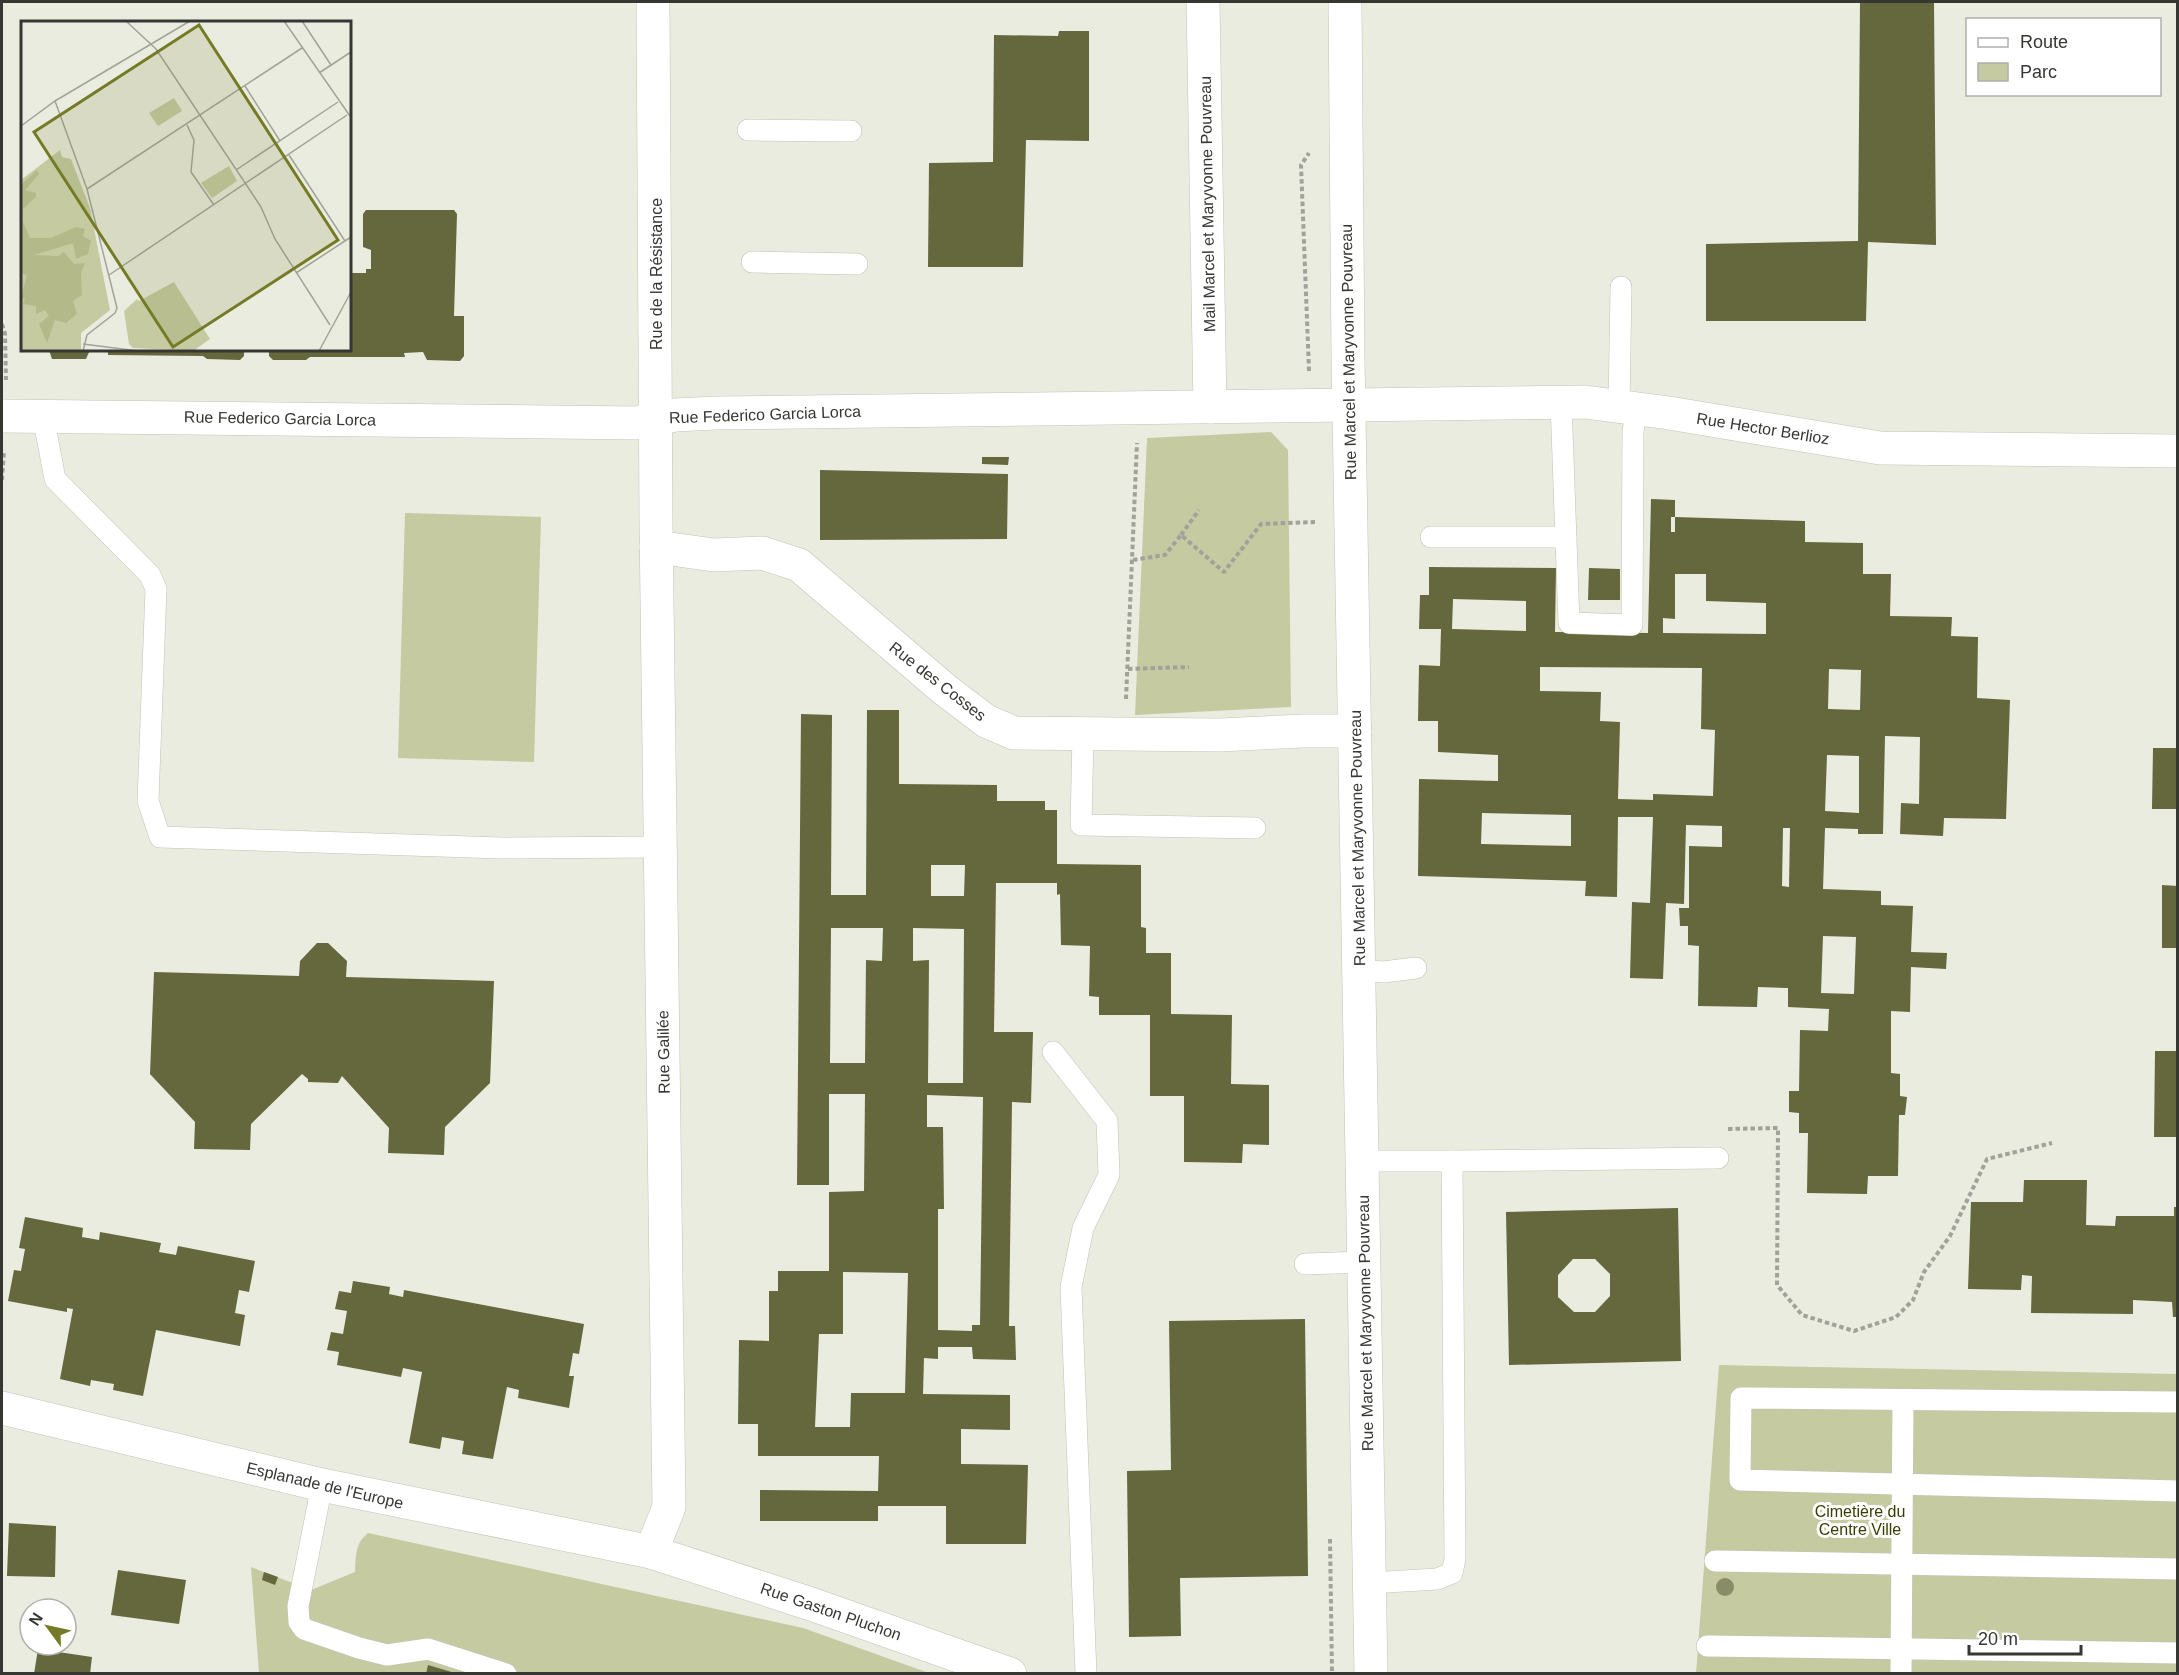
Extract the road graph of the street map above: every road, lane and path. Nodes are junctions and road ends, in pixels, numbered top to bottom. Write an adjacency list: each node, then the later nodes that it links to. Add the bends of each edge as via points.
1 (653, 2): 16 (street, Rue de la Résistance)
2 (1203, 2): 12 (street, Mail Marcel et Maryvonne Pouvreau)
3 (1345, 2): 10 (street, Rue Marcel et Maryvonne Pouvreau)
4 (748, 130): 5 (lane)
5 (851, 131)
6 (752, 262): 7 (lane)
7 (857, 264)
8 (1622, 287): 13 (lane)
9 (1561, 402): 10 (street, Rue Hector Berlioz); 13 (street, Rue Hector Berlioz); 22 (lane)
10 (1349, 404): 12 (street, Rue Federico Garcia Lorca); 19 (street, Rue Marcel et Maryvonne Pouvreau)
11 (1138, 406): 12 (street, Rue Federico Garcia Lorca); 16 (street, Rue Federico Garcia Lorca, via 716,413); 24 (path)
12 (1210, 407)
13 (1628, 408): 17 (street, Rue Hector Berlioz, via 1880,448); 22 (lane, via 1633,432 1632,625 1569,623)
14 (2, 416): 15 (street, Rue Federico Garcia Lorca)
15 (43, 416): 16 (street, Rue Federico Garcia Lorca, via 602,423); 31 (lane, via 55,479 150,575 156,589 148,801 160,837 501,848)
16 (655, 419): 23 (street, Rue de la Résistance)
17 (2178, 451)
18 (1199, 510): 20 (path)
19 (1351, 522): 20 (path, via 1261,524 1224,572); 27 (street, Rue Marcel et Maryvonne Pouvreau)
20 (1181, 535): 24 (path, via 1165,555)
21 (1431, 537): 22 (lane)
22 (1566, 537)
23 (656, 547): 29 (street, Rue des Cosses, via 714,555 762,553 799,565 986,721 1014,734); 31 (street, Rue Galilée)
24 (1133, 560): 26 (path)
25 (1189, 667): 26 (path)
26 (1128, 669): 28 (path)
27 (1355, 731): 28 (street, Rue des Cosses); 33 (street, Rue Marcel et Maryvonne Pouvreau)
28 (1125, 733): 29 (street, Rue des Cosses)
29 (1083, 735): 30 (lane, via 1081,825)
30 (1255, 828)
31 (660, 847): 48 (street, Rue Galilée, via 669,1507)
32 (1416, 968): 33 (lane)
33 (1360, 970): 38 (street, Rue Marcel et Maryvonne Pouvreau)
34 (1053, 1052): 58 (lane, via 1107,1121 1109,1175 1083,1228 1071,1287)
35 (1718, 1130): 36 (path, via 1778,1128 1777,1285 1802,1315 1854,1331 1896,1317 1913,1300 1924,1272 1950,1236 1987,1159)
36 (2052, 1143)
37 (1718, 1158): 39 (lane)
38 (1363, 1161): 39 (lane); 40 (street, Rue Marcel et Maryvonne Pouvreau)
39 (1452, 1161): 52 (lane, via 1455,1559 1452,1573 1437,1579)
40 (1364, 1262): 41 (lane); 52 (street, Rue Marcel et Maryvonne Pouvreau)
41 (1305, 1264)
42 (1903, 1400): 43 (lane); 45 (lane); 45 (lane, via 1741,1398 1740,1480)
43 (2178, 1402)
44 (2, 1408): 46 (street, Esplanade de l'Europe)
45 (1902, 1484): 47 (lane); 50 (lane)
46 (322, 1485): 48 (street, Esplanade de l'Europe); 56 (lane, via 298,1606 299,1622 304,1629 387,1655 428,1649)
47 (2178, 1491)
48 (651, 1552): 57 (street, Rue Gaston Pluchon)
49 (1715, 1561): 50 (lane)
50 (1901, 1564): 51 (lane); 54 (lane)
51 (2178, 1569)
52 (1370, 1583): 59 (street, Rue Marcel et Maryvonne Pouvreau)
53 (1707, 1646): 54 (lane)
54 (1901, 1648): 55 (lane); 60 (lane)
55 (2178, 1653)
56 (506, 1674)
57 (1010, 1674)
58 (1086, 1674)
59 (1371, 1674)
60 (1901, 1674)

